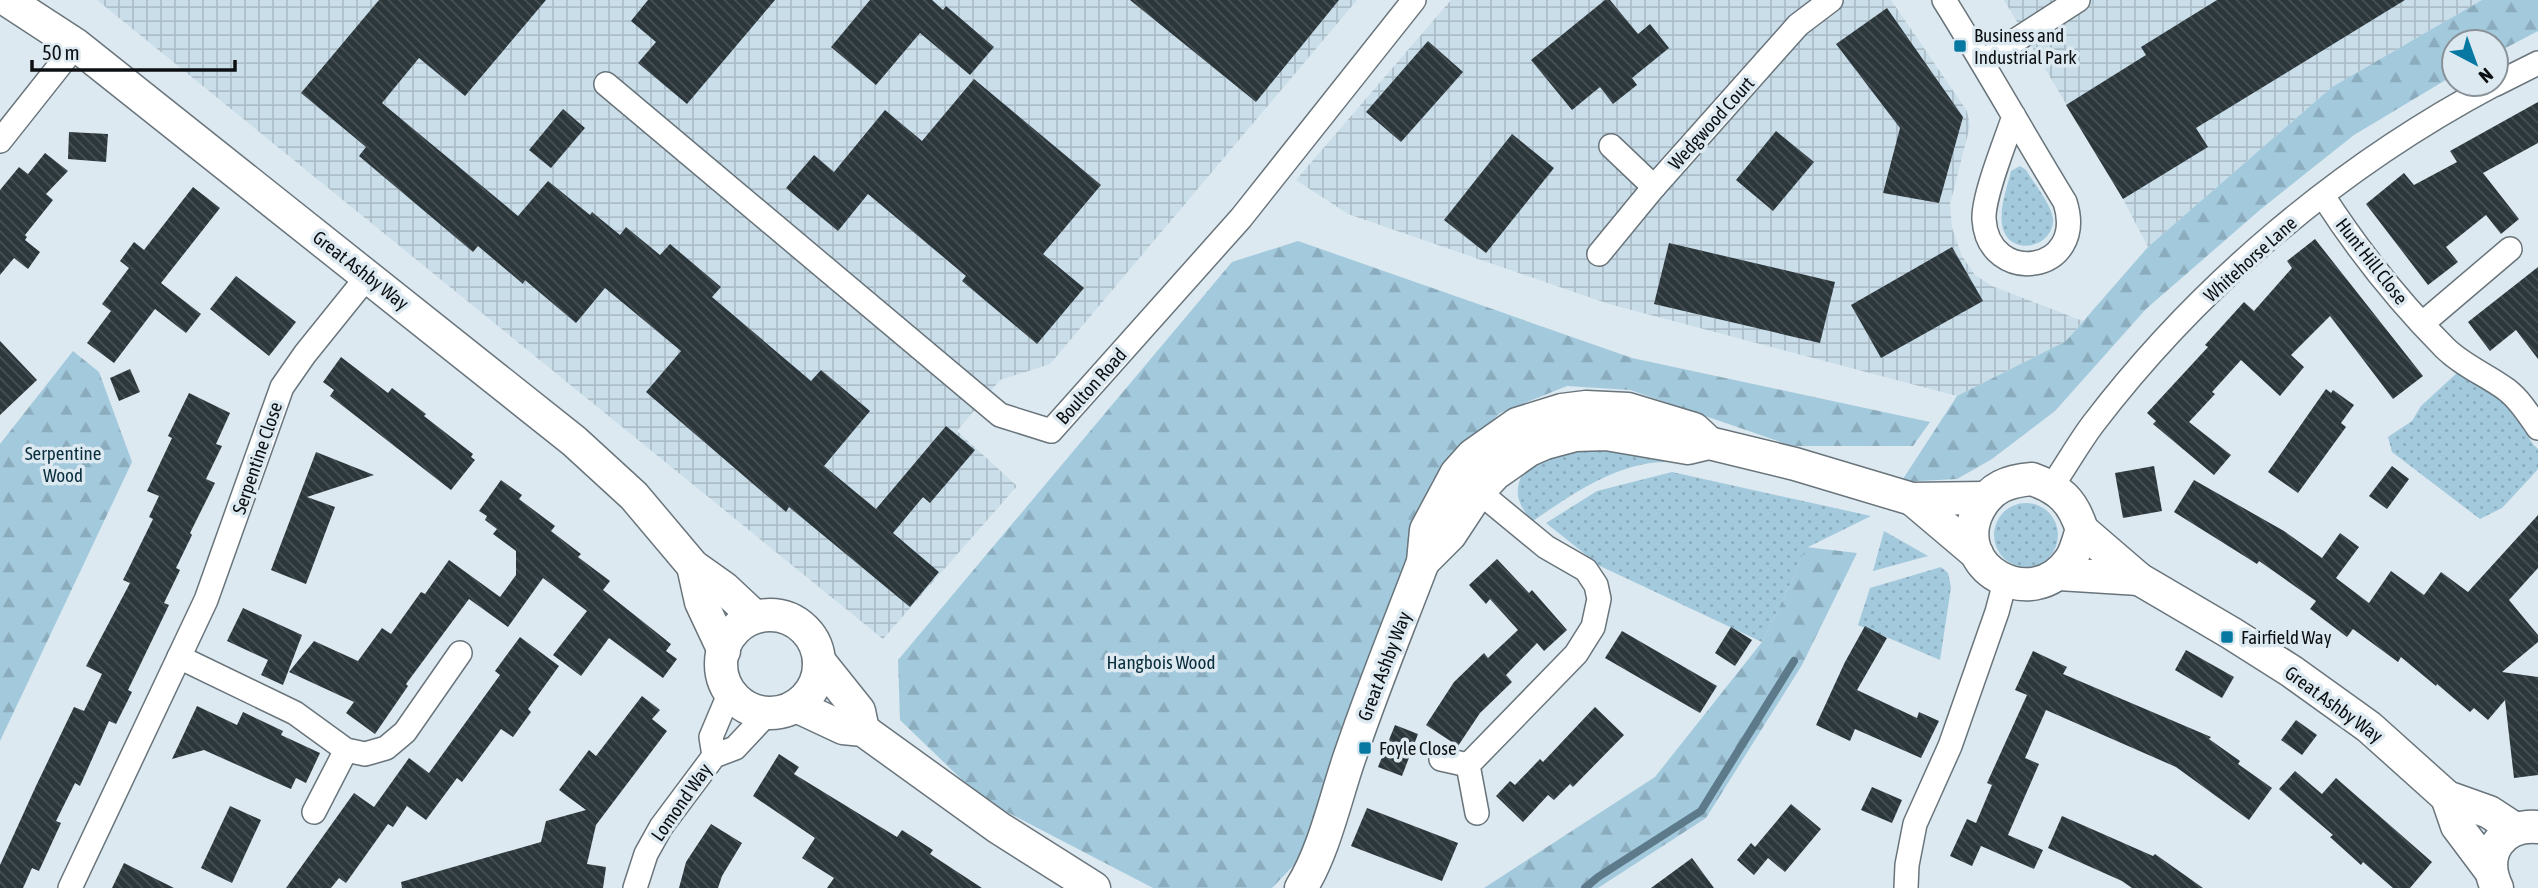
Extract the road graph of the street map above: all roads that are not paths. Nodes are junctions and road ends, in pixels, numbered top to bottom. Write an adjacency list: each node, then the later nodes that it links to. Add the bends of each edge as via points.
1 (7, 0): 6 (street, Great Ashby Way)
2 (1414, 0): 10 (street, Boulton Road, via 1241,218 1051,431 1000,415)
3 (1831, 0): 15 (street, Wedgwood Court, via 1798,25)
4 (1944, 0): 7 (street)
5 (2078, 0): 7 (street)
6 (76, 44): 13 (street); 19 (street, Great Ashby Way)
7 (1982, 62): 12 (street)
8 (2538, 63): 9 (street, Whitehorse Lane)
9 (2510, 77)
10 (606, 83)
11 (2472, 98): 16 (street, Whitehorse Lane, via 2388,148)
12 (2014, 116): 12 (street, via 2069,215 2070,227 2062,246 2041,263 2010,261 1999,252 1986,228 1987,200)
13 (0, 141)
14 (1611, 146): 15 (street)
15 (1654, 187): 18 (street, Wedgwood Court)
16 (2323, 196): 20 (street, Hunt Hill Close, via 2346,232); 23 (street, Whitehorse Lane, via 2227,277 2166,339 2091,427)
17 (2510, 249): 20 (street, Hunt Hill Close)
18 (1599, 254)
19 (367, 277): 28 (street, Great Ashby Way, via 574,441 634,496); 35 (street, Serpentine Close, via 282,387 206,600)
20 (2423, 323): 21 (street, Hunt Hill Close, via 2459,360 2509,391)
21 (2538, 428)
22 (1468, 482): 25 (street, Great Ashby Way, via 1545,443 1575,435 1606,434 1688,448 1709,443); 43 (street, via 1546,547 1586,570 1599,599 1592,628 1576,654); 52 (street, Great Ashby Way, via 1450,535 1423,562)
23 (2052, 486): 24 (street, Great Ashby Way, via 2032,479 2011,481); 26 (street, Great Ashby Way, via 2069,502)
24 (1985, 498): 25 (street, Great Ashby Way); 27 (street, via 1972,536)
25 (1912, 499): 27 (street, Great Ashby Way)
26 (2082, 530): 29 (street, via 2071,559); 30 (street, Great Ashby Way)
27 (1977, 554): 31 (street, Great Ashby Way, via 1989,571)
28 (693, 566): 32 (street, Great Ashby Way); 33 (street, Great Ashby Way, via 701,602)
29 (2059, 574): 30 (street, Great Ashby Way); 31 (street, Great Ashby Way, via 2027,586)
30 (2139, 579): 44 (street, Great Ashby Way, via 2291,671 2369,727)
31 (2005, 582): 53 (street, via 1950,746 1915,824)
32 (755, 617): 33 (street, via 728,638); 36 (street, via 778,616 798,623 814,642)
33 (724, 651): 37 (street, via 721,666)
34 (460, 653): 40 (street, via 394,742 365,754)
35 (179, 657): 40 (street, via 295,713); 49 (street, Serpentine Close)
36 (819, 661): 38 (street, via 813,689); 39 (street, via 859,710)
37 (730, 692): 38 (street, via 746,708); 41 (street, Lomond Way, via 711,737)
38 (781, 710): 39 (street, via 843,729); 41 (street, Lomond Way, via 735,748)
39 (863, 730): 51 (street, via 999,828)
40 (346, 750): 45 (street)
41 (714, 756): 50 (street, Lomond Way, via 661,827)
42 (1441, 759): 43 (street)
43 (1468, 765): 46 (street)
44 (2447, 797): 47 (street, Great Ashby Way); 48 (street, Great Ashby Way, via 2457,826)
45 (314, 813)
46 (1477, 813)
47 (2527, 828): 48 (street, Great Ashby Way, via 2505,835 2496,845 2491,858)
48 (2494, 879)
49 (70, 888)
50 (635, 888)
51 (1094, 888)
52 (1301, 888)
53 (1906, 888)

